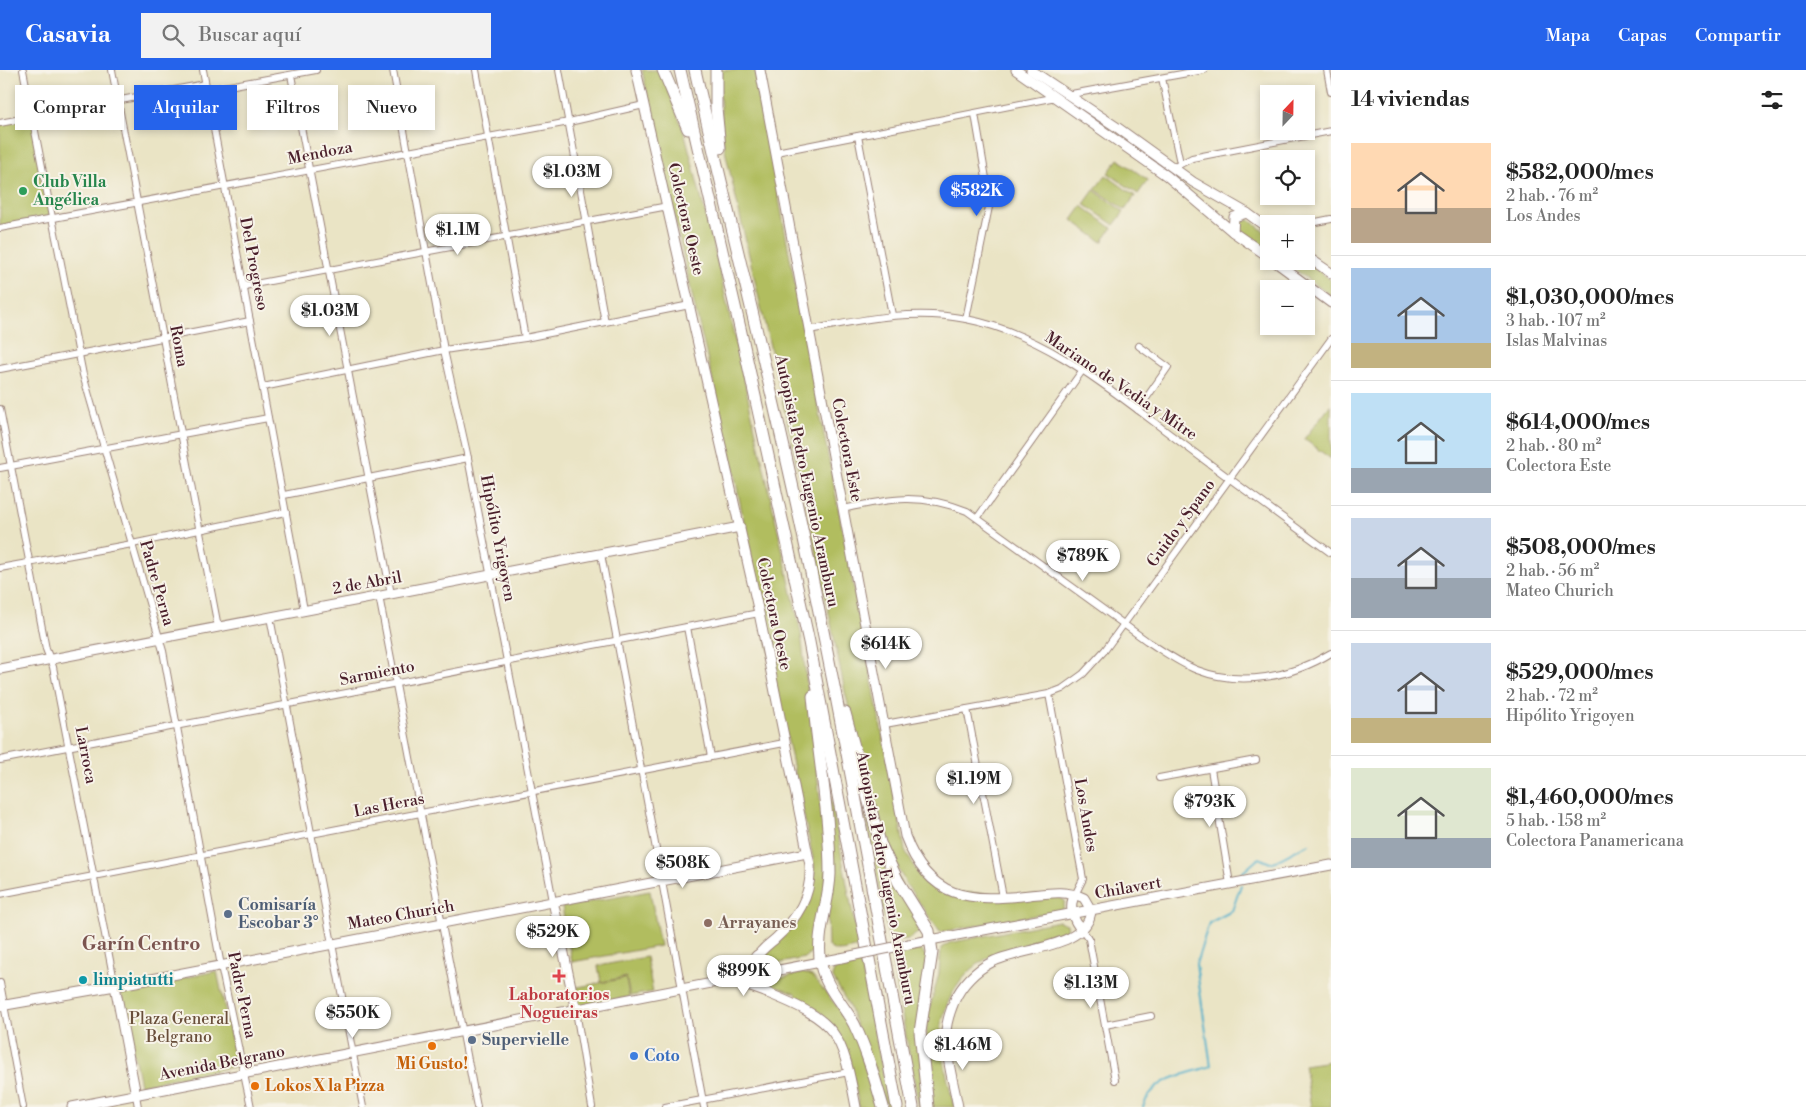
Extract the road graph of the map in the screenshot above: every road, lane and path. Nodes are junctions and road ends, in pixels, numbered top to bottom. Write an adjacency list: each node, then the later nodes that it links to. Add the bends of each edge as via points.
1 (23, 70): 21 (street, Padre Perna)
2 (112, 70): 22 (street, Roma)
3 (203, 70): 23 (street, Del Progreso)
4 (316, 70): 19 (street)
5 (393, 70): 39 (street, Hipólito Yrigoyen)
6 (476, 70): 37 (street)
7 (558, 70): 31 (street)
8 (636, 70): 28 (street, Colectora Oeste)
9 (663, 70): 53 (highway, via 688,130)
10 (680, 70): 53 (highway, Autopista Pedro Eugenio Aramburu)
11 (695, 70): 47 (highway, Autopista Pedro Eugenio Aramburu)
12 (716, 70): 47 (highway, via 718,136)
13 (760, 70): 40 (street, Colectora Este)
14 (1016, 70): 27 (street)
15 (1031, 70): 26 (street)
16 (1154, 70): 20 (street)
17 (1204, 70): 20 (street)
18 (1327, 70): 25 (street)
19 (291, 75): 24 (street); 42 (street)
20 (1159, 78): 26 (street); 41 (street)
21 (26, 85)
22 (114, 85)
23 (206, 85)
24 (220, 85)
25 (1331, 92)
26 (1066, 95): 27 (street); 41 (street)
27 (1054, 98): 29 (street); 55 (street, via 1167,176)
28 (644, 106): 31 (street, Mendoza); 45 (street, Colectora Oeste)
29 (975, 114): 38 (street); 67 (street, via 990,202)
30 (15, 121): 32 (street)
31 (568, 122): 37 (street, Mendoza); 50 (street)
32 (0, 124)
33 (35, 130): 48 (street, Padre Perna)
34 (123, 130): 44 (street, Roma)
35 (214, 130): 43 (street, Del Progreso)
36 (1331, 131): 41 (street, via 1192,158)
37 (490, 136): 39 (street, Mendoza); 56 (street)
38 (858, 136): 40 (street); 66 (street)
39 (409, 151): 42 (street, Mendoza); 57 (street, Hipólito Yrigoyen)
40 (776, 152): 70 (street, Colectora Este)
41 (1177, 165): 46 (street, via 1193,182)
42 (310, 169): 43 (street, Mendoza); 61 (street)
43 (225, 185): 44 (street, Mendoza); 63 (street, Del Progreso)
44 (137, 202): 48 (street, Mendoza); 71 (street, Roma)
45 (668, 206): 50 (street); 65 (street, Colectora Oeste)
46 (1247, 213): 51 (street); 55 (street, via 1234,217)
47 (731, 216): 117 (highway, Autopista Pedro Eugenio Aramburu)
48 (51, 218): 54 (street, Mendoza); 76 (street, Padre Perna)
49 (1331, 219): 52 (street)
50 (587, 222): 56 (street); 69 (street)
51 (1260, 222)
52 (1315, 222)
53 (716, 227): 113 (highway, Autopista Pedro Eugenio Aramburu)
54 (0, 228)
55 (1233, 232): 58 (street)
56 (505, 236): 57 (street); 72 (street)
57 (427, 251): 61 (street); 75 (street, Hipólito Yrigoyen)
58 (1260, 251)
59 (1315, 262): 62 (street)
60 (1286, 270): 64 (street)
61 (329, 271): 63 (street); 78 (street)
62 (1331, 273)
63 (244, 286): 68 (street, Del Progreso)
64 (1331, 303)
65 (690, 305): 69 (street); 95 (street, Colectora Oeste)
66 (892, 315): 67 (street, Mariano de Vedia y Mitre, via 930,314); 70 (street, Mariano de Vedia y Mitre)
67 (966, 319): 79 (street, Mariano de Vedia y Mitre, via 1018,334)
68 (250, 321): 71 (street); 80 (street, Del Progreso)
69 (605, 322): 72 (street)
70 (809, 330): 92 (street, Colectora Este)
71 (164, 338): 76 (street); 84 (street, Roma)
72 (525, 338): 75 (street)
73 (1331, 339): 90 (street, Guido y Spano)
74 (1139, 346): 82 (street, via 1168,367)
75 (444, 350): 78 (street); 86 (street, Hipólito Yrigoyen)
76 (78, 354): 77 (street); 85 (street, Padre Perna)
77 (0, 368)
78 (347, 371): 80 (street); 89 (street)
79 (1082, 371): 82 (street, Mariano de Vedia y Mitre); 94 (street)
80 (263, 388): 83 (street, Del Progreso)
81 (0, 410): 87 (street, Larroca)
82 (1138, 410): 90 (street, Mariano de Vedia y Mitre)
83 (268, 418): 84 (street); 91 (street, Del Progreso)
84 (183, 434): 85 (street); 96 (street, Roma)
85 (104, 449): 87 (street); 97 (street, Padre Perna)
86 (468, 458): 89 (street); 102 (street, Hipólito Yrigoyen)
87 (10, 466): 88 (street); 100 (street, Larroca)
88 (0, 468)
89 (369, 479): 91 (street); 103 (street)
90 (1230, 479): 99 (street, Mariano de Vedia y Mitre); 108 (street, Guido y Spano)
91 (284, 495): 93 (street, Del Progreso)
92 (843, 509): 94 (street, via 922,498); 123 (street, Colectora Este)
93 (286, 512): 96 (street); 105 (street, Del Progreso)
94 (978, 517): 108 (street)
95 (740, 527): 98 (street, 2 de Abril); 106 (street, Colectora Oeste)
96 (201, 530): 97 (street); 109 (street, Roma)
97 (132, 544): 100 (street); 111 (street, Padre Perna)
98 (601, 554): 102 (street, 2 de Abril); 112 (street)
99 (1331, 554)
100 (28, 563): 101 (street); 115 (street, Larroca)
101 (0, 568)
102 (489, 576): 103 (street, 2 de Abril); 116 (street, Hipólito Yrigoyen)
103 (391, 594): 104 (street, 2 de Abril)
104 (379, 596): 105 (street, 2 de Abril); 119 (street)
105 (304, 610): 107 (street, 2 de Abril)
106 (759, 613): 110 (street, Sarmiento); 125 (street, Colectora Oeste)
107 (270, 617): 109 (street, 2 de Abril); 121 (street)
108 (1125, 625): 114 (street, via 1174,659 1196,670 1229,678 1277,675); 120 (street, Guido y Spano, via 1083,674)
109 (218, 627): 111 (street, 2 de Abril)
110 (687, 627): 112 (street, Sarmiento); 127 (street)
111 (158, 637): 115 (street, 2 de Abril); 124 (street, Padre Perna)
112 (617, 640): 116 (street, Sarmiento); 131 (street)
113 (809, 642): 154 (highway, via 829,857 827,898 820,936); 183 (highway, Autopista Pedro Eugenio Aramburu)
114 (1331, 654)
115 (49, 659): 118 (street, 2 de Abril); 126 (street, Larroca)
116 (506, 662): 119 (street, Sarmiento); 133 (street, Hipólito Yrigoyen)
117 (830, 664): 150 (highway, via 880,843 920,914); 184 (highway, Autopista Pedro Eugenio Aramburu)
118 (0, 669)
119 (396, 684): 121 (street, Sarmiento); 134 (street)
120 (1049, 694): 122 (street, Guido y Spano); 143 (street, Los Andes, via 1082,879)
121 (286, 704): 124 (street, Sarmiento); 135 (street)
122 (967, 709): 123 (street, Guido y Spano); 144 (street)
123 (885, 724): 144 (street, Colectora Este, via 905,836 920,868 938,885 961,895)
124 (177, 726): 126 (street, Sarmiento); 137 (street, Padre Perna)
125 (784, 743): 127 (street, Las Heras); 136 (street, Colectora Oeste)
126 (69, 747): 128 (street, Sarmiento); 139 (street, Larroca)
127 (711, 757): 131 (street, Las Heras)
128 (0, 760)
129 (1256, 760): 130 (street)
130 (1211, 769): 132 (street); 141 (street)
131 (641, 770): 133 (street, Las Heras); 140 (street)
132 (1159, 778)
133 (530, 792): 134 (street, Las Heras); 145 (street, Hipólito Yrigoyen)
134 (421, 814): 135 (street, Las Heras); 148 (street)
135 (311, 835): 137 (street, Las Heras); 151 (street)
136 (807, 852): 140 (street, Mateo Churich); 153 (street, Colectora Oeste, via 810,875 803,906 786,929)
137 (201, 856): 139 (street, Las Heras); 155 (street, Padre Perna)
138 (1331, 865): 141 (street, Chilavert)
139 (94, 876): 142 (street, Las Heras); 159 (street, Larroca)
140 (662, 881): 145 (street, Mateo Churich); 160 (street)
141 (1238, 883): 146 (street, Chilavert)
142 (0, 894)
143 (1075, 895): 144 (street, Colectora Este, via 1048,892); 146 (street, via 1089,904); 147 (street)
144 (1003, 897)
145 (553, 901): 148 (street, Mateo Churich); 163 (street, Hipólito Yrigoyen)
146 (1091, 910): 147 (street, Chilavert); 149 (street, via 1088,923)
147 (1073, 912): 149 (street); 150 (street, Chilavert)
148 (442, 922): 151 (street, Mateo Churich); 166 (street)
149 (1082, 930): 165 (street, via 1089,939); 186 (street, via 1061,942 993,961 963,987 950,1010 946,1039)
150 (930, 941): 152 (street, Chilavert); 185 (highway, via 930,965 920,1032)
151 (332, 943): 155 (street, Mateo Churich); 167 (street)
152 (909, 944): 154 (street, Avenida Belgrano, bridge)
153 (759, 953): 156 (street, via 755,962); 157 (street, Colectora Oeste, via 740,972)
154 (821, 962): 156 (street, Avenida Belgrano); 182 (highway, via 831,991 862,1042)
155 (221, 966): 159 (street, Mateo Churich); 169 (street, Padre Perna)
156 (757, 974): 157 (street, Avenida Belgrano); 161 (street)
157 (740, 978): 160 (street, Avenida Belgrano); 161 (street, via 748,986)
158 (0, 983): 162 (street)
159 (115, 986): 162 (street, Mateo Churich); 171 (street, Larroca)
160 (682, 990): 163 (street, Avenida Belgrano); 172 (street)
161 (765, 992): 168 (street, via 795,1004 825,1023 840,1043)
162 (2, 1006): 173 (street)
163 (576, 1011): 166 (street, Avenida Belgrano); 179 (street)
164 (1152, 1016): 165 (street)
165 (1105, 1025): 170 (street)
166 (462, 1032): 167 (street, Avenida Belgrano); 178 (street)
167 (353, 1052): 169 (street, Avenida Belgrano); 177 (street)
168 (849, 1072): 172 (street); 181 (street)
169 (245, 1074): 171 (street, Avenida Belgrano); 176 (street, Padre Perna)
170 (1115, 1080)
171 (136, 1096): 174 (street, Avenida Belgrano); 175 (street, Larroca)
172 (703, 1104): 180 (street)
173 (23, 1107)
174 (72, 1107)
175 (138, 1107)
176 (251, 1107)
177 (364, 1107)
178 (477, 1107)
179 (592, 1107)
180 (666, 1107)
181 (856, 1107)
182 (883, 1107)
183 (897, 1107)
184 (913, 1107)
185 (928, 1107)
186 (958, 1107)

